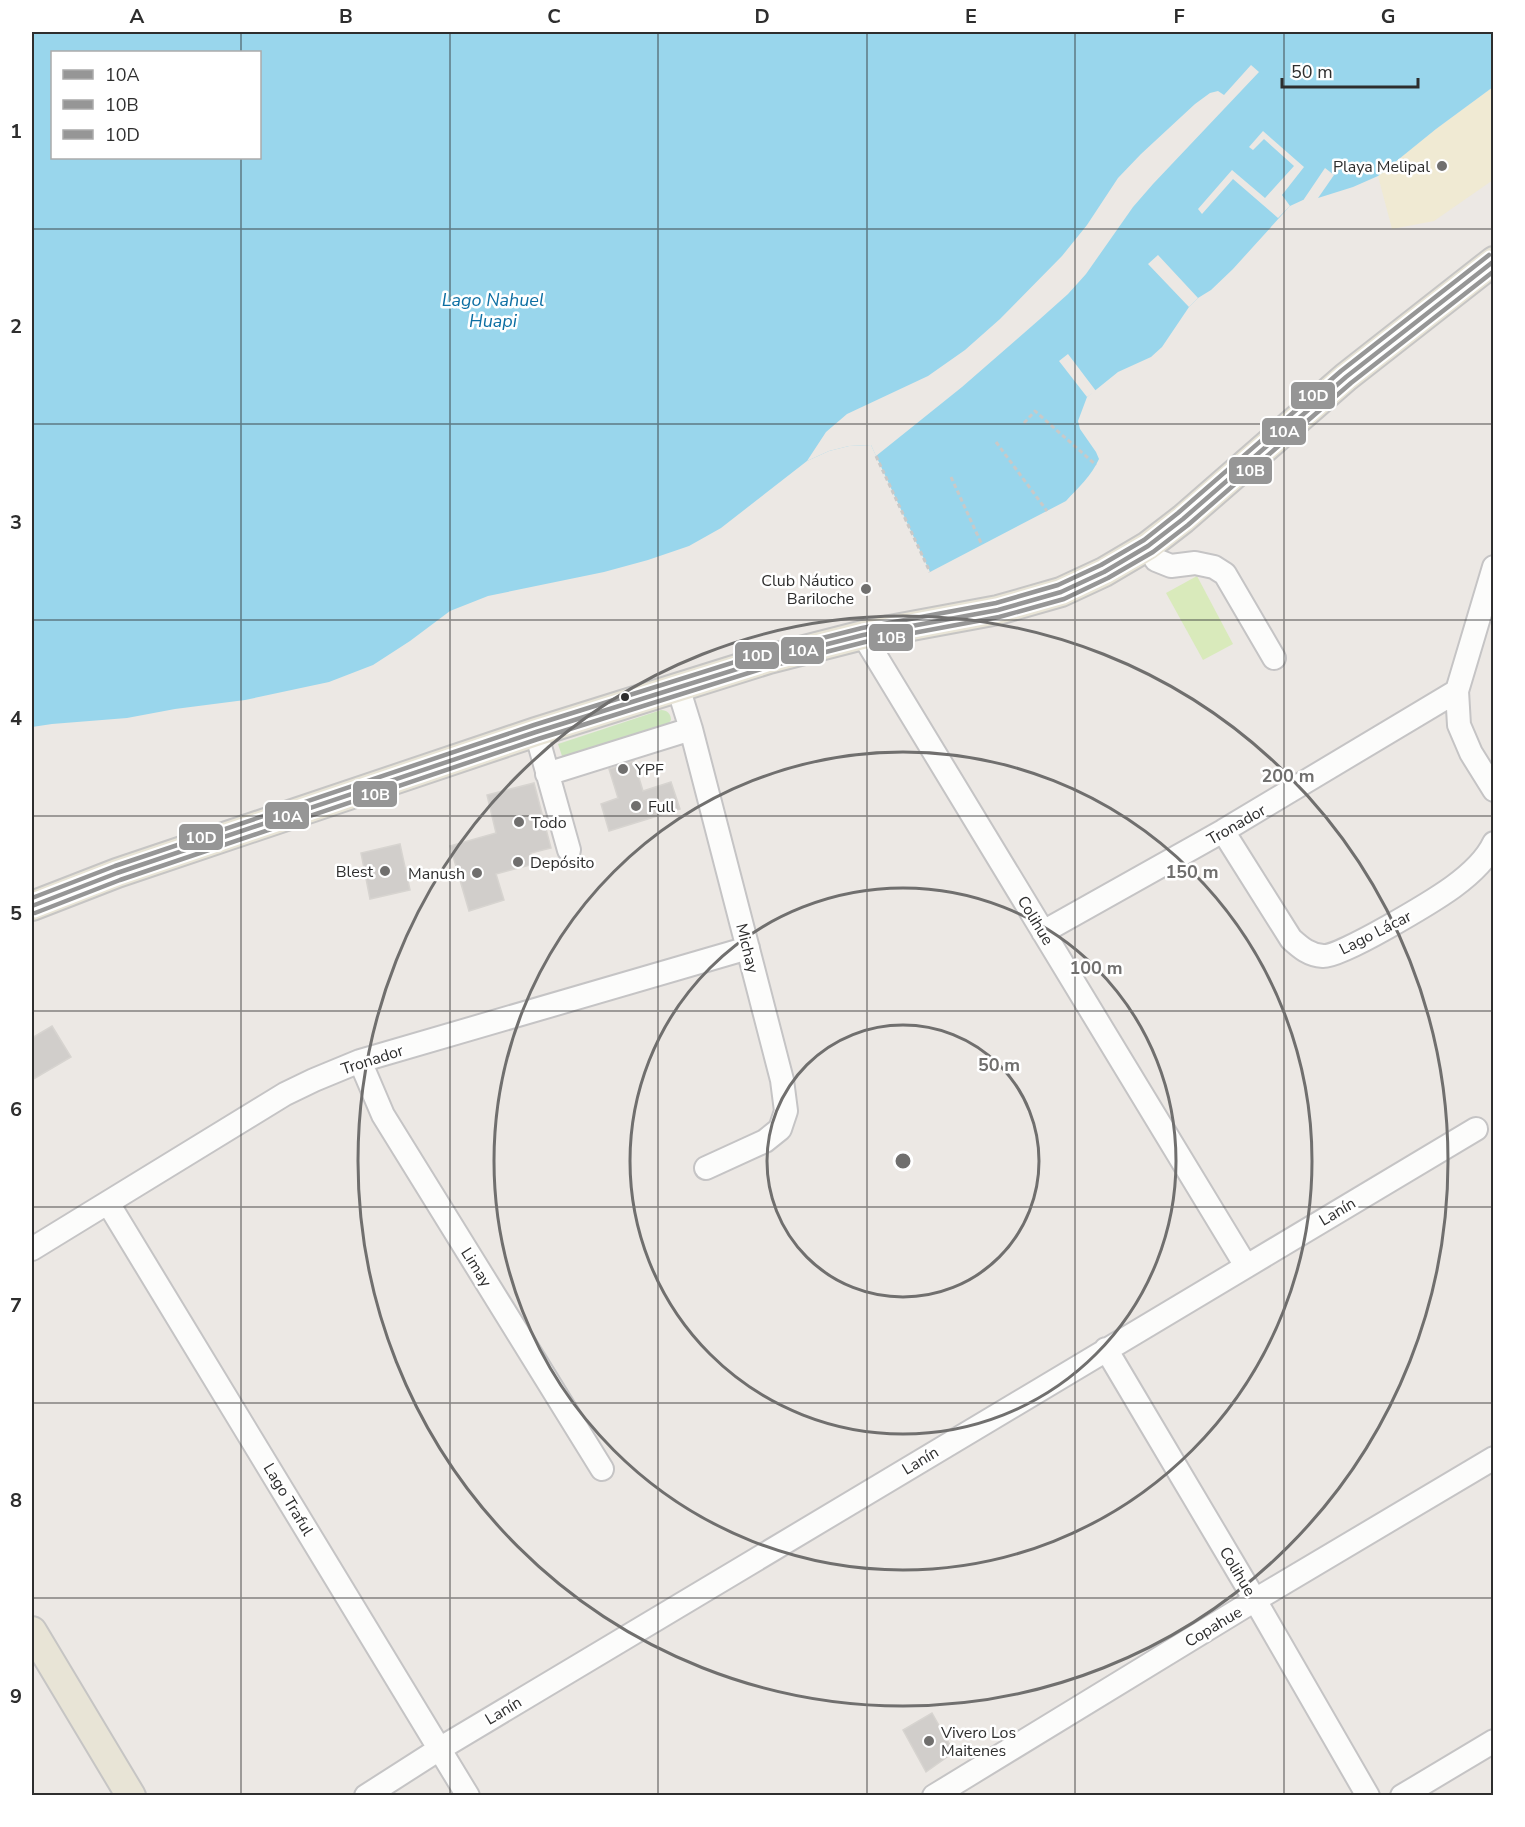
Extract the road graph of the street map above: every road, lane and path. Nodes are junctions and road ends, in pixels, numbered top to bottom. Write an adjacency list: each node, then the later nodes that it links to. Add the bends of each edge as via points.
1 (1494, 261): 9 (main road, via 1346,377)
2 (1024, 423): 5 (path, via 1035,411)
3 (996, 442): 7 (path)
4 (876, 456): 11 (path)
5 (1096, 465)
6 (951, 477): 8 (path)
7 (1047, 511)
8 (982, 545)
9 (1148, 546): 12 (main road, via 1061,592 998,610); 13 (street, via 1156,561 1171,566 1195,563 1225,574)
10 (1494, 567): 15 (street)
11 (930, 572)
12 (863, 635): 14 (main road); 24 (street, Colihue)
13 (1274, 658)
14 (678, 687): 16 (street, Michay); 17 (main road)
15 (1456, 691): 19 (street, via 1459,725); 20 (street, Tronador)
16 (691, 729): 18 (street); 25 (street, Michay)
17 (536, 732): 18 (street); 23 (main road, via 117,873)
18 (547, 774): 22 (street)
19 (1494, 790)
20 (1223, 831): 21 (street, Lago Lácar, via 1291,939 1305,952 1325,957 1350,947 1454,886); 24 (street, Tronador)
21 (1494, 843)
22 (569, 850)
23 (32, 906)
24 (1043, 932): 31 (street, Colihue)
25 (748, 948): 26 (street, Tronador); 28 (street, Michay, via 782,1080 786,1111 780,1129 765,1141)
26 (360, 1061): 29 (street, Tronador, via 285,1094); 34 (street, Limay, via 382,1115)
27 (1476, 1129): 31 (street, Lanín)
28 (706, 1168)
29 (108, 1203): 30 (street, Tronador); 38 (street, Lago Traful)
30 (32, 1249)
31 (1246, 1266): 32 (street, Lanín)
32 (1106, 1349): 35 (street, Colihue); 38 (street, Lanín)
33 (1494, 1458): 35 (street, Copahue)
34 (602, 1469)
35 (1255, 1600): 42 (street, Copahue); 43 (street, Colihue)
36 (32, 1631): 39 (main road)
37 (1494, 1741): 44 (street)
38 (441, 1748): 40 (street, Lanín); 41 (street, Lago Traful)
39 (131, 1796)
40 (366, 1796)
41 (468, 1796)
42 (934, 1796)
43 (1368, 1796)
44 (1402, 1796)

